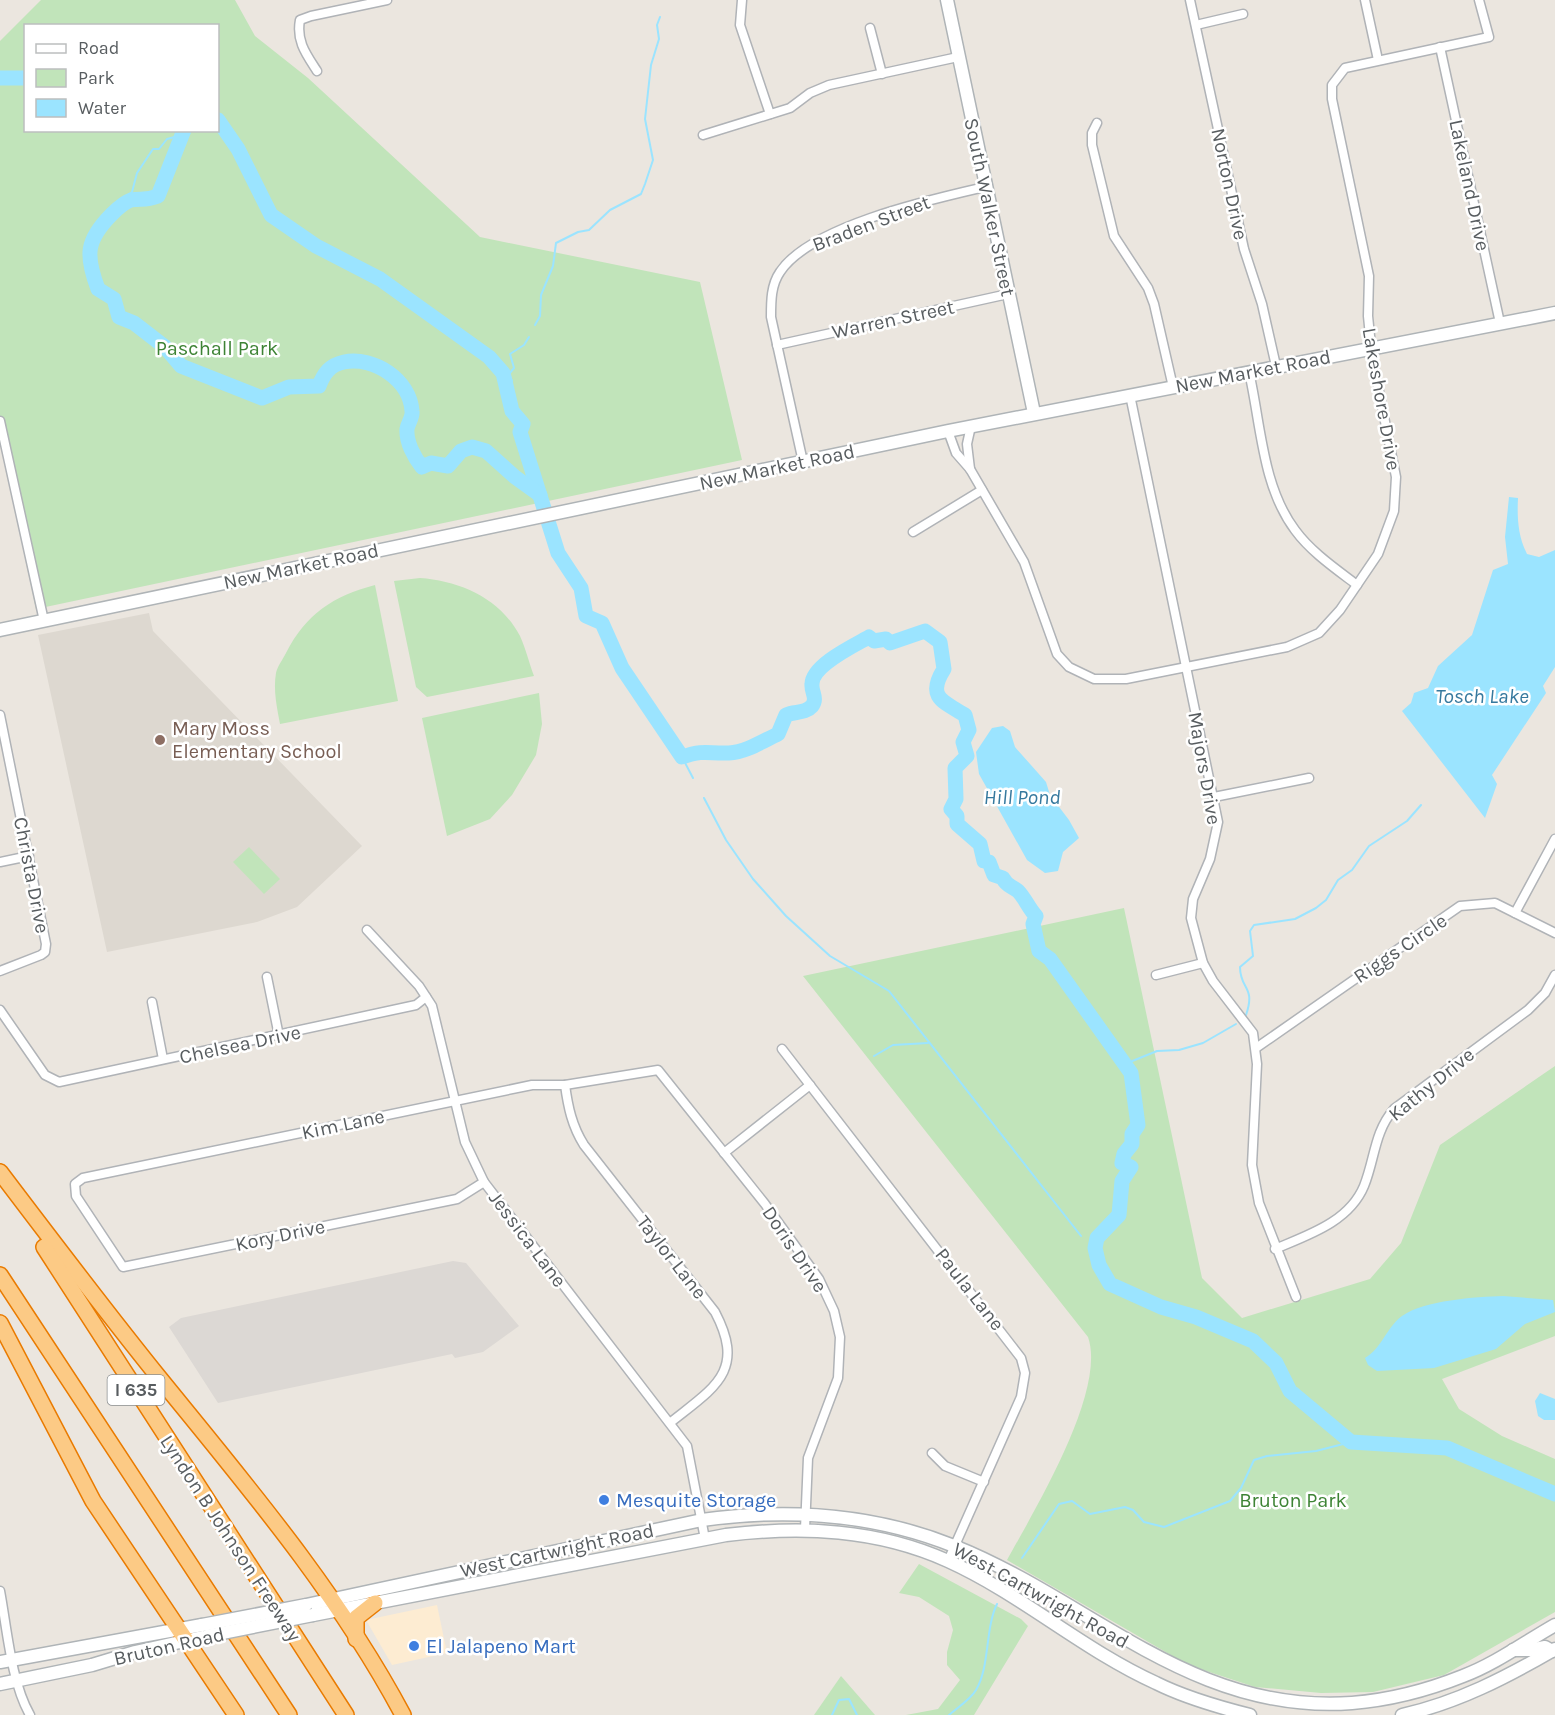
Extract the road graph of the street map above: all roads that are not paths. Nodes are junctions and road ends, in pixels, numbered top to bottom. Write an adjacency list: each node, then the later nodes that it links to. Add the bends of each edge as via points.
1 (387, 0): 13 (street, via 300,20 301,47)
2 (742, 0): 15 (street, via 740,25)
3 (947, 0): 11 (main road, South Walker Street)
4 (1190, 0): 8 (street, Norton Drive)
5 (1365, 0): 12 (street)
6 (1479, 0): 10 (street, Lakeshore Drive, via 1488,37)
7 (1243, 14): 8 (street)
8 (1196, 25): 24 (street, Norton Drive, via 1244,249)
9 (870, 28): 14 (street)
10 (1440, 47): 12 (street, Lakeshore Drive); 21 (street, Lakeland Drive)
11 (958, 57): 14 (street); 18 (main road, South Walker Street)
12 (1378, 60): 23 (street, Lakeshore Drive, via 1345,68 1332,85 1369,276)
13 (317, 71)
14 (882, 74): 15 (street, via 830,85 810,93 790,108)
15 (770, 114): 17 (street)
16 (1097, 123): 26 (street, via 1092,145 1114,236 1148,288 1161,326)
17 (703, 135)
18 (985, 187): 19 (main road, South Walker Street); 22 (street, Braden Street, via 898,209 804,249 779,273 772,293 771,316)
19 (1008, 294): 22 (street, Warren Street); 28 (main road, South Walker Street)
20 (1555, 312): 21 (main road, New Market Road)
21 (1500, 323): 23 (main road, New Market Road)
22 (777, 345): 32 (street, Braden Street)
23 (1372, 348): 24 (main road, New Market Road); 36 (street, Lakeshore Drive, via 1394,455 1396,497 1378,554)
24 (1276, 366): 25 (main road, New Market Road)
25 (1249, 372): 26 (main road, New Market Road); 36 (street, via 1270,476 1281,505 1295,530 1318,555)
26 (1173, 387): 27 (main road, New Market Road)
27 (1130, 395): 28 (main road, New Market Road); 39 (street, Majors Drive)
28 (1034, 413): 30 (main road, New Market Road)
29 (0, 421): 37 (street)
30 (971, 426): 31 (main road, New Market Road); 33 (street, Lakeshore Drive, via 967,444)
31 (948, 431): 32 (main road, New Market Road); 33 (street, Lakeshore Drive, via 956,453)
32 (803, 462): 37 (main road, New Market Road)
33 (970, 469): 34 (street, Lakeshore Drive)
34 (982, 490): 35 (street); 39 (street, Lakeshore Drive, via 1024,562 1057,654 1069,667 1094,679 1110,680)
35 (913, 532)
36 (1357, 585): 39 (street, Lakeshore Drive, via 1319,633 1287,647)
37 (44, 621): 38 (main road, New Market Road)
38 (0, 630)
39 (1187, 668): 42 (street, Majors Drive)
40 (0, 715): 44 (street, Christa Drive)
41 (1309, 778): 42 (street)
42 (1214, 797): 49 (street, Majors Drive, via 1216,837 1193,899 1191,918)
43 (1555, 839): 46 (street)
44 (28, 856): 45 (street); 50 (street, Christa Drive, via 45,952)
45 (0, 862)
46 (1515, 913): 48 (street, Riggs Circle); 58 (street, Riggs Circle, via 1495,903 1460,906)
47 (367, 930): 54 (street, Jessica Lane)
48 (1555, 933)
49 (1203, 963): 51 (street); 58 (street, Majors Drive, via 1253,1033)
50 (0, 971)
51 (1156, 975)
52 (1555, 975): 70 (street, Kathy Drive, via 1545,993 1528,1010 1384,1120 1364,1186 1341,1215 1324,1228)
53 (267, 977): 57 (street)
54 (426, 997): 57 (street, Chelsea Drive, via 416,1005); 64 (street, Jessica Lane, via 436,1016)
55 (152, 1002): 60 (street)
56 (0, 1010): 60 (street, Chelsea Drive, via 51,1079 60,1082)
57 (279, 1036): 60 (street, Chelsea Drive)
58 (1256, 1048): 70 (street, Majors Drive, via 1252,1165 1258,1203)
59 (782, 1049): 63 (street, Paula Lane)
60 (163, 1059)
61 (658, 1070): 62 (street, Kim Lane); 65 (street, Doris Drive)
62 (565, 1085): 64 (street, Kim Lane, via 532,1085); 74 (street, Taylor Lane, via 576,1133 715,1312 727,1335 725,1369 714,1389)
63 (810, 1085): 65 (street); 76 (street, Paula Lane, via 1021,1358 1025,1373 1021,1397)
64 (456, 1101): 68 (street, Jessica Lane, via 465,1142); 69 (street, Kim Lane, via 83,1178 75,1184 76,1196)
65 (724, 1153): 77 (street, Doris Drive, via 819,1279 834,1311 840,1337 838,1378 806,1470)
66 (0, 1172): 89 (highway, via 94,1298 276,1522)
67 (0, 1180): 106 (highway, Lyndon B Johnson Freeway / I 635)
68 (484, 1182): 69 (street, Kory Drive, via 457,1199 123,1267); 74 (street, Jessica Lane)
69 (94, 1223)
70 (1275, 1249): 72 (street, Majors Drive)
71 (0, 1275): 105 (highway, I 635)
72 (1296, 1297)
73 (0, 1323): 93 (highway, via 87,1491)
74 (671, 1422): 78 (street, Jessica Lane, via 687,1446)
75 (932, 1453): 76 (street, via 945,1466)
76 (984, 1482): 81 (street, Paula Lane)
77 (806, 1513): 78 (main road, West Cartwright Road, via 740,1514); 79 (street, Doris Drive); 81 (main road, West Cartwright Road, via 872,1521)
78 (702, 1520): 80 (street, Jessica Lane); 83 (main road, West Cartwright Road)
79 (806, 1529): 80 (main road, West Cartwright Road, via 782,1528); 82 (main road, West Cartwright Road, via 900,1543)
80 (705, 1539): 85 (main road, West Cartwright Road)
81 (954, 1546): 82 (street, Paula Lane); 90 (main road, West Cartwright Road)
82 (948, 1561): 92 (main road, West Cartwright Road)
83 (476, 1567): 84 (main road, West Cartwright Road); 85 (main road)
84 (411, 1582): 87 (main road); 89 (main road, West Cartwright Road)
85 (479, 1584): 87 (main road, West Cartwright Road)
86 (0, 1591): 97 (street)
87 (414, 1597): 88 (main road, West Cartwright Road)
88 (375, 1603): 89 (main road, West Cartwright Road); 94 (highway, via 356,1618)
89 (334, 1605): 93 (main road, Bruton Road, bridge); 94 (highway)
90 (1076, 1611): 92 (main road); 101 (main road, West Cartwright Road, via 1162,1663)
91 (1555, 1625): 96 (main road, West Cartwright Road)
92 (1064, 1629): 102 (main road, West Cartwright Road, via 1155,1683)
93 (182, 1635): 97 (main road, Bruton Road); 99 (main road, Bruton Road, via 92,1665); 104 (highway)
94 (356, 1639): 107 (highway)
95 (1554, 1648): 96 (main road); 109 (main road, via 1480,1690)
96 (1512, 1649): 101 (main road, West Cartwright Road, via 1464,1676 1387,1699 1350,1704 1288,1702)
97 (13, 1659): 98 (main road, Bruton Road); 99 (street)
98 (0, 1662)
99 (17, 1680): 100 (main road, Bruton Road); 103 (street)
100 (0, 1684)
101 (1232, 1690): 102 (main road)
102 (1225, 1709): 108 (main road, West Cartwright Road)
103 (30, 1715)
104 (236, 1715)
105 (289, 1715)
106 (346, 1715)
107 (403, 1715)
108 (1251, 1715)
109 (1402, 1715)

